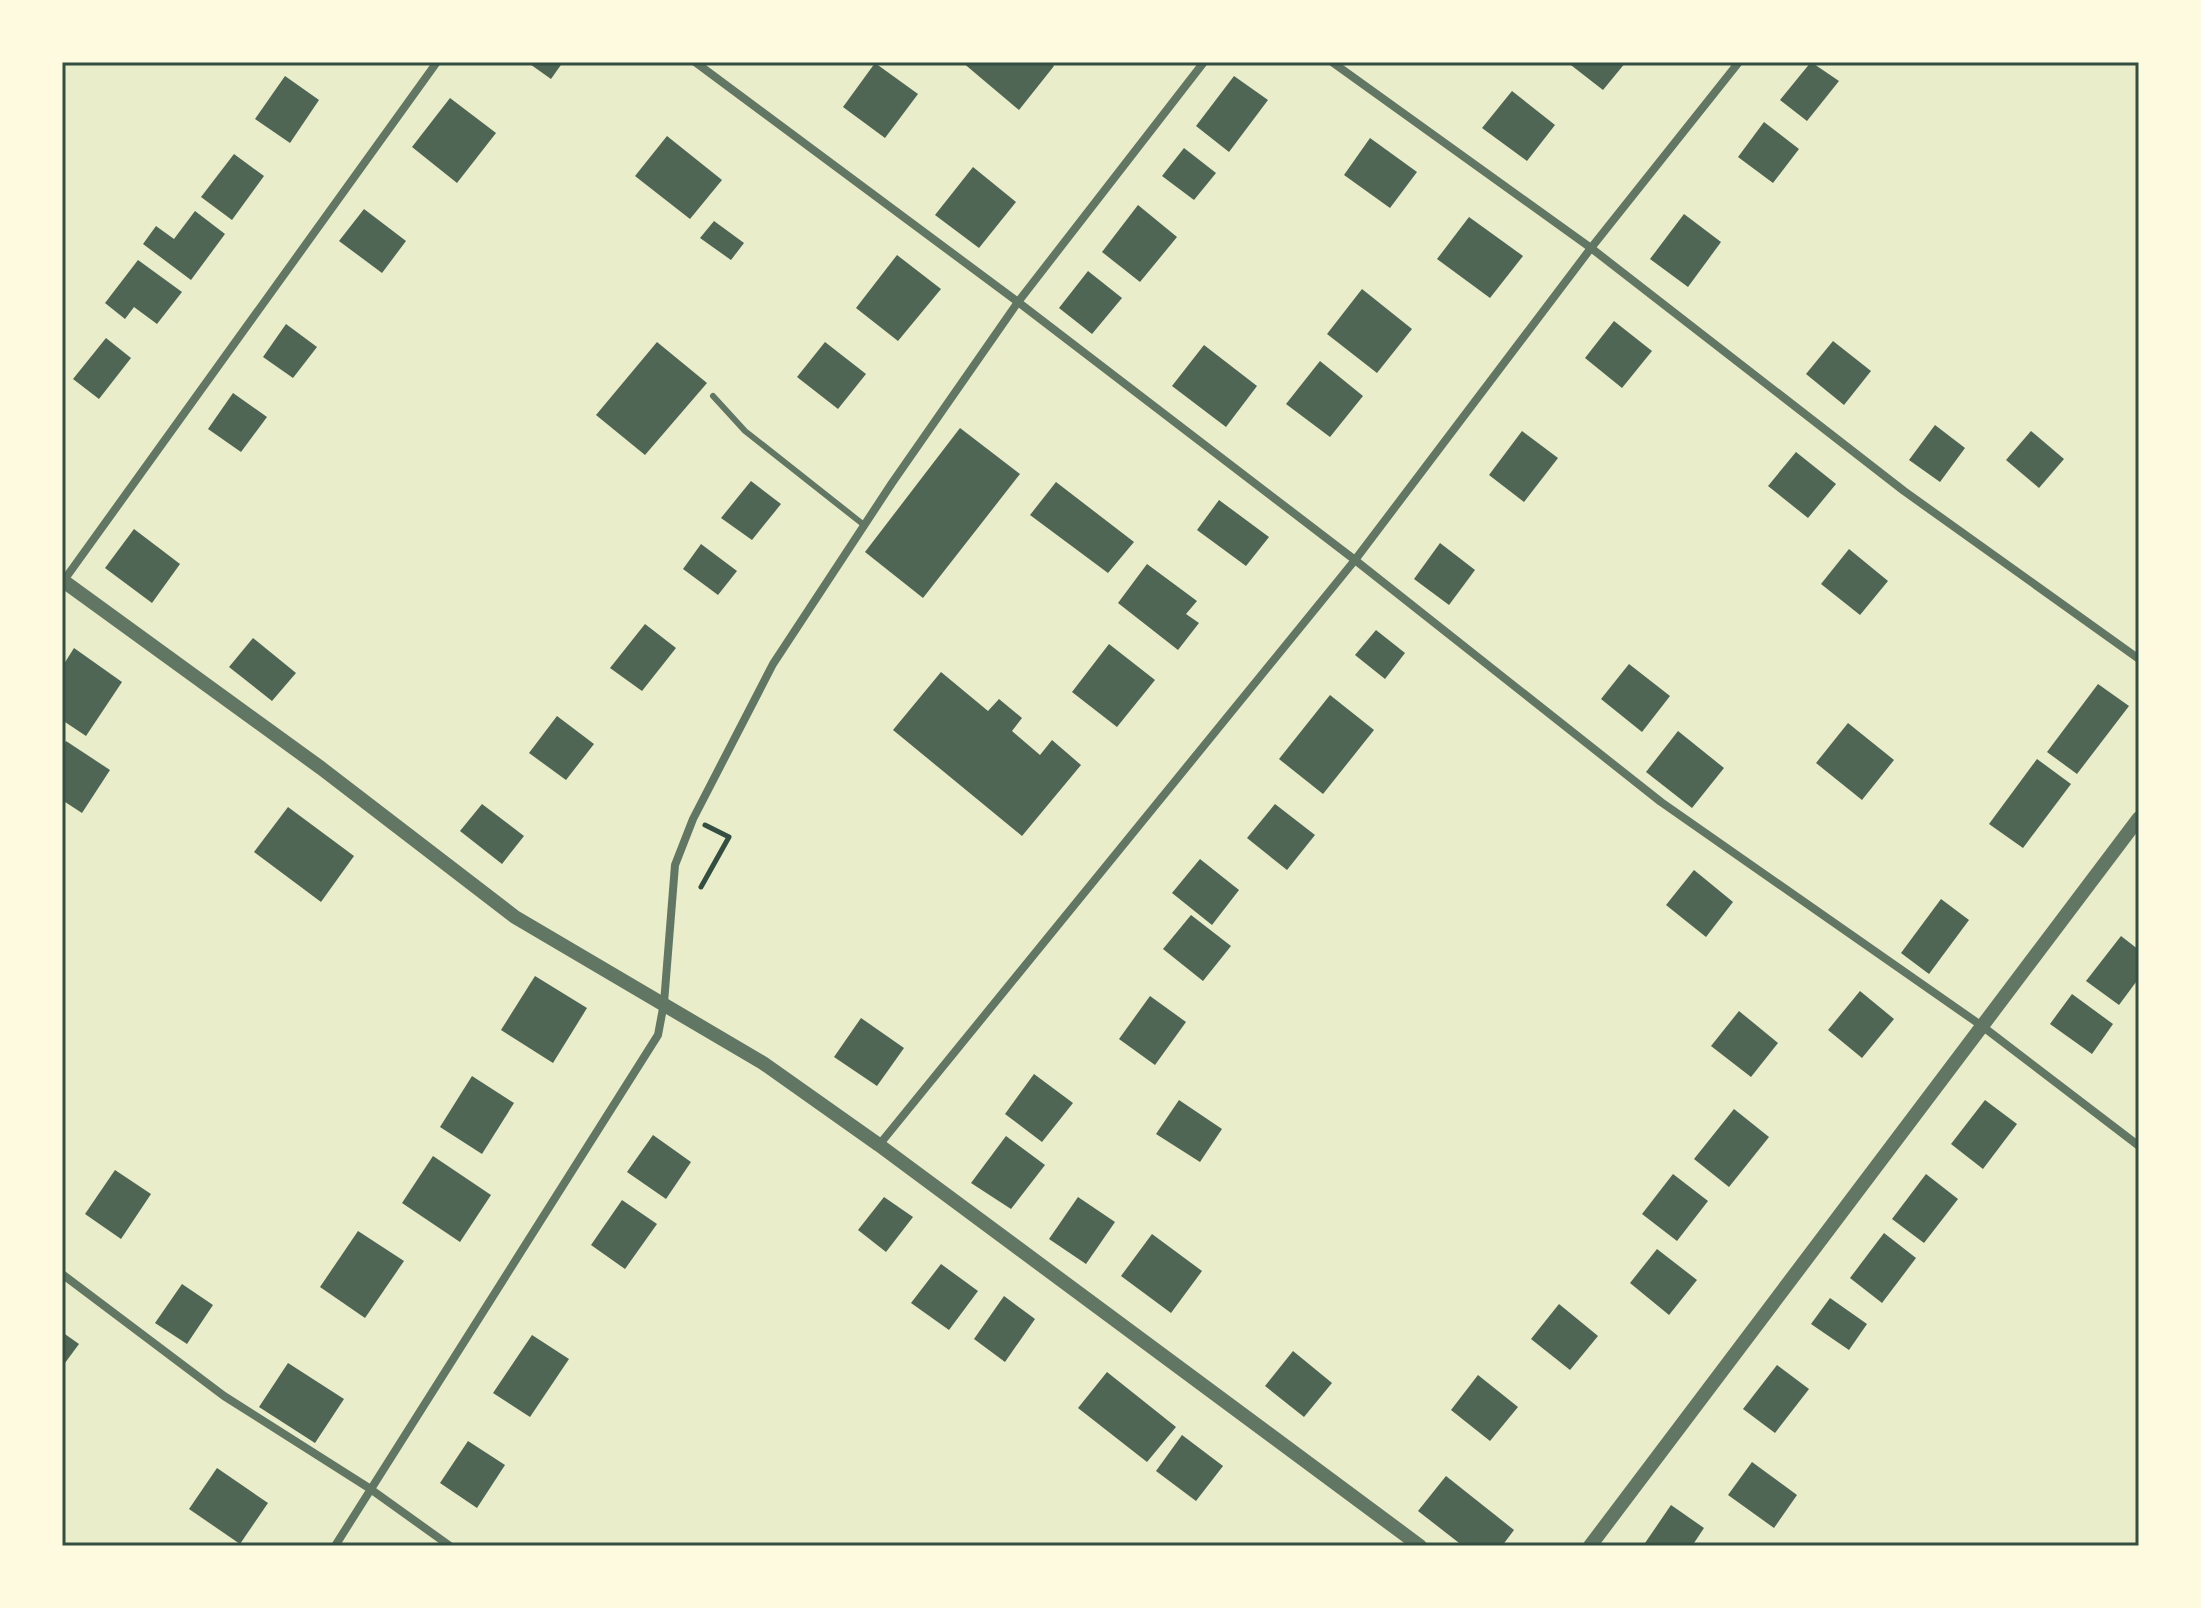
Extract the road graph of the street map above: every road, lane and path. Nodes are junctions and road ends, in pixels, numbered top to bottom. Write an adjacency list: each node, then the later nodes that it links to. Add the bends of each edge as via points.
1 (437, 62): 11 (street)
2 (695, 62): 7 (street)
3 (1204, 62): 7 (street)
4 (1332, 62): 6 (street)
5 (1739, 62): 6 (street)
6 (1591, 248): 10 (street); 12 (street, via 1904,491)
7 (1018, 302): 9 (street); 10 (street)
8 (713, 396): 9 (lane, via 745,431)
9 (864, 525): 14 (street, via 773,664)
10 (1355, 560): 17 (street, via 1661,802); 18 (street)
11 (62, 581): 16 (street, via 321,768 515,917)
12 (2139, 659)
13 (2139, 818): 17 (street)
14 (693, 819): 15 (path, via 729,837); 16 (street, via 675,865)
15 (701, 887)
16 (664, 1003): 18 (street, via 763,1063); 21 (street, via 658,1035)
17 (1982, 1026): 19 (street); 25 (street)
18 (879, 1145): 24 (street)
19 (2139, 1146)
20 (62, 1274): 21 (street, via 224,1396)
21 (369, 1488): 22 (street); 23 (street)
22 (335, 1546)
23 (450, 1546)
24 (1420, 1546)
25 (1590, 1546)

